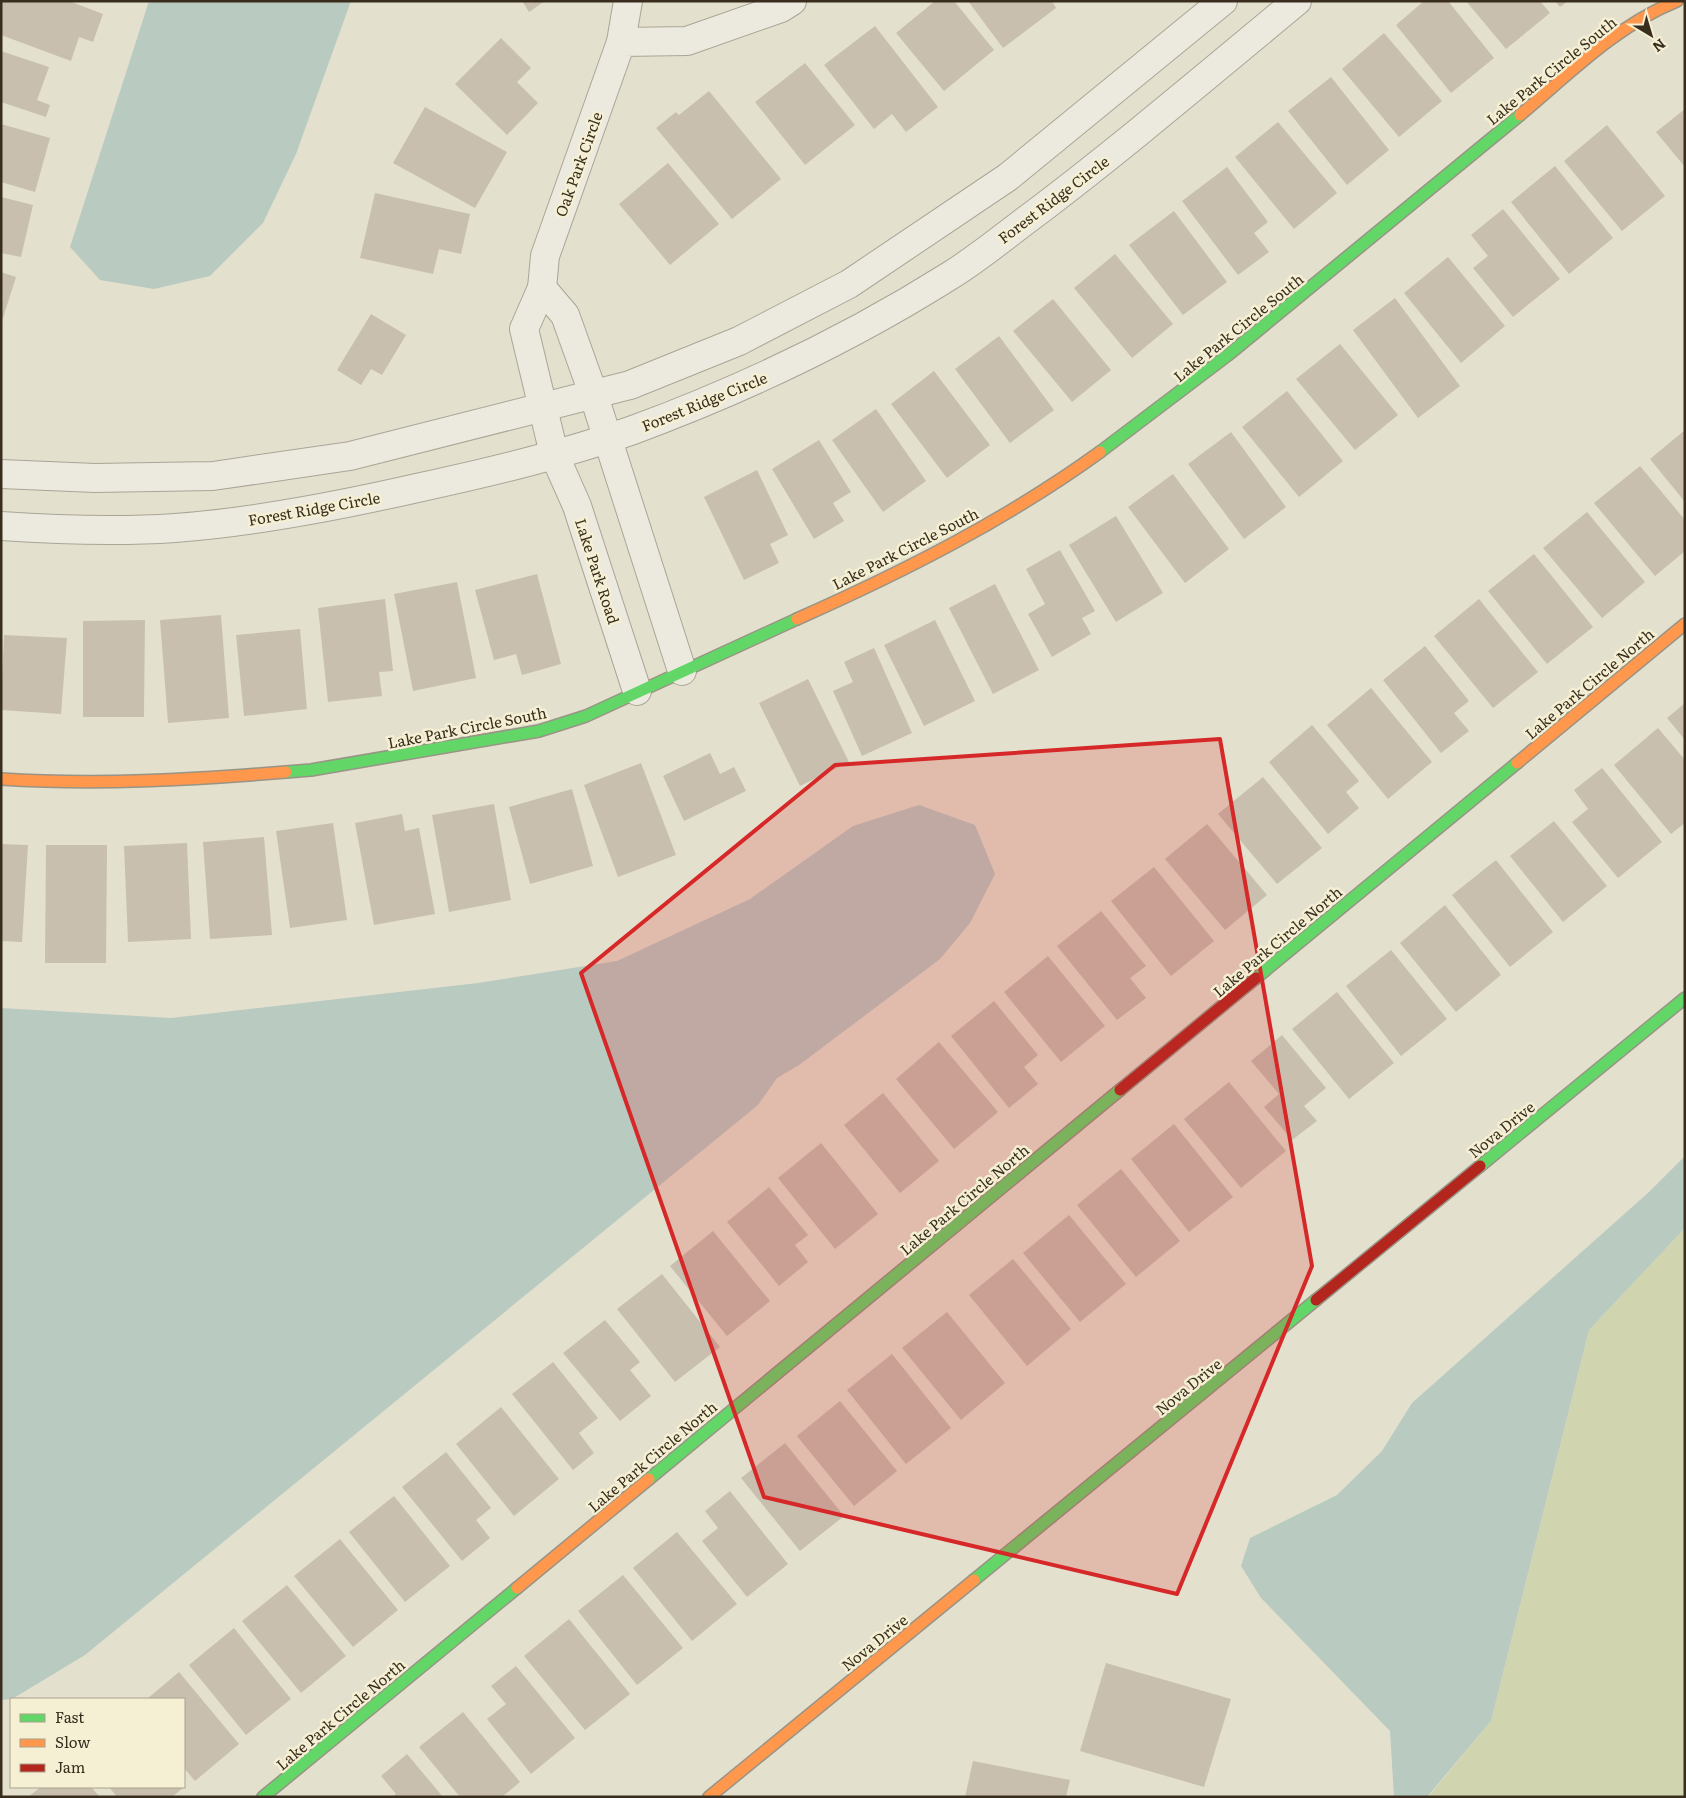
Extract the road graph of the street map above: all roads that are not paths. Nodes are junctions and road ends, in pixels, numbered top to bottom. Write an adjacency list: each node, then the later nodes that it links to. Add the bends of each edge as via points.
1 (628, 1): 6 (street, Oak Park Circle)
2 (792, 1): 6 (street, via 781,8 687,42)
3 (1223, 1): 8 (street, via 1008,177 849,284 739,341 630,385)
4 (1297, 1): 10 (street, Forest Ridge Circle, via 1100,164 954,273 862,328 778,371)
5 (1677, 1): 15 (street, Lake Park Circle South, via 1656,9 1626,28 1222,360 1131,432 1042,492 948,546)
6 (621, 42): 7 (street, Oak Park Circle, via 545,256)
7 (542, 288): 8 (street, via 565,315); 9 (street, Oak Park Circle, via 524,329)
8 (593, 393): 9 (street); 10 (street)
9 (542, 407): 11 (street, Oak Park Circle); 12 (street, via 350,456 213,476 96,478)
10 (606, 439): 11 (street, Forest Ridge Circle); 15 (street)
11 (554, 454): 13 (street, Forest Ridge Circle, via 402,492 282,515 175,528 98,530); 16 (street, Lake Park Road, via 577,506)
12 (1, 474)
13 (1, 526)
14 (1685, 624): 19 (street, Lake Park Circle North)
15 (682, 671): 16 (street, Lake Park Circle South)
16 (637, 691): 17 (street, Lake Park Circle South, via 586,716 539,731 311,770 178,780 70,783)
17 (1, 779)
18 (1685, 998): 20 (street, Nova Drive)
19 (263, 1797)
20 (709, 1797)

